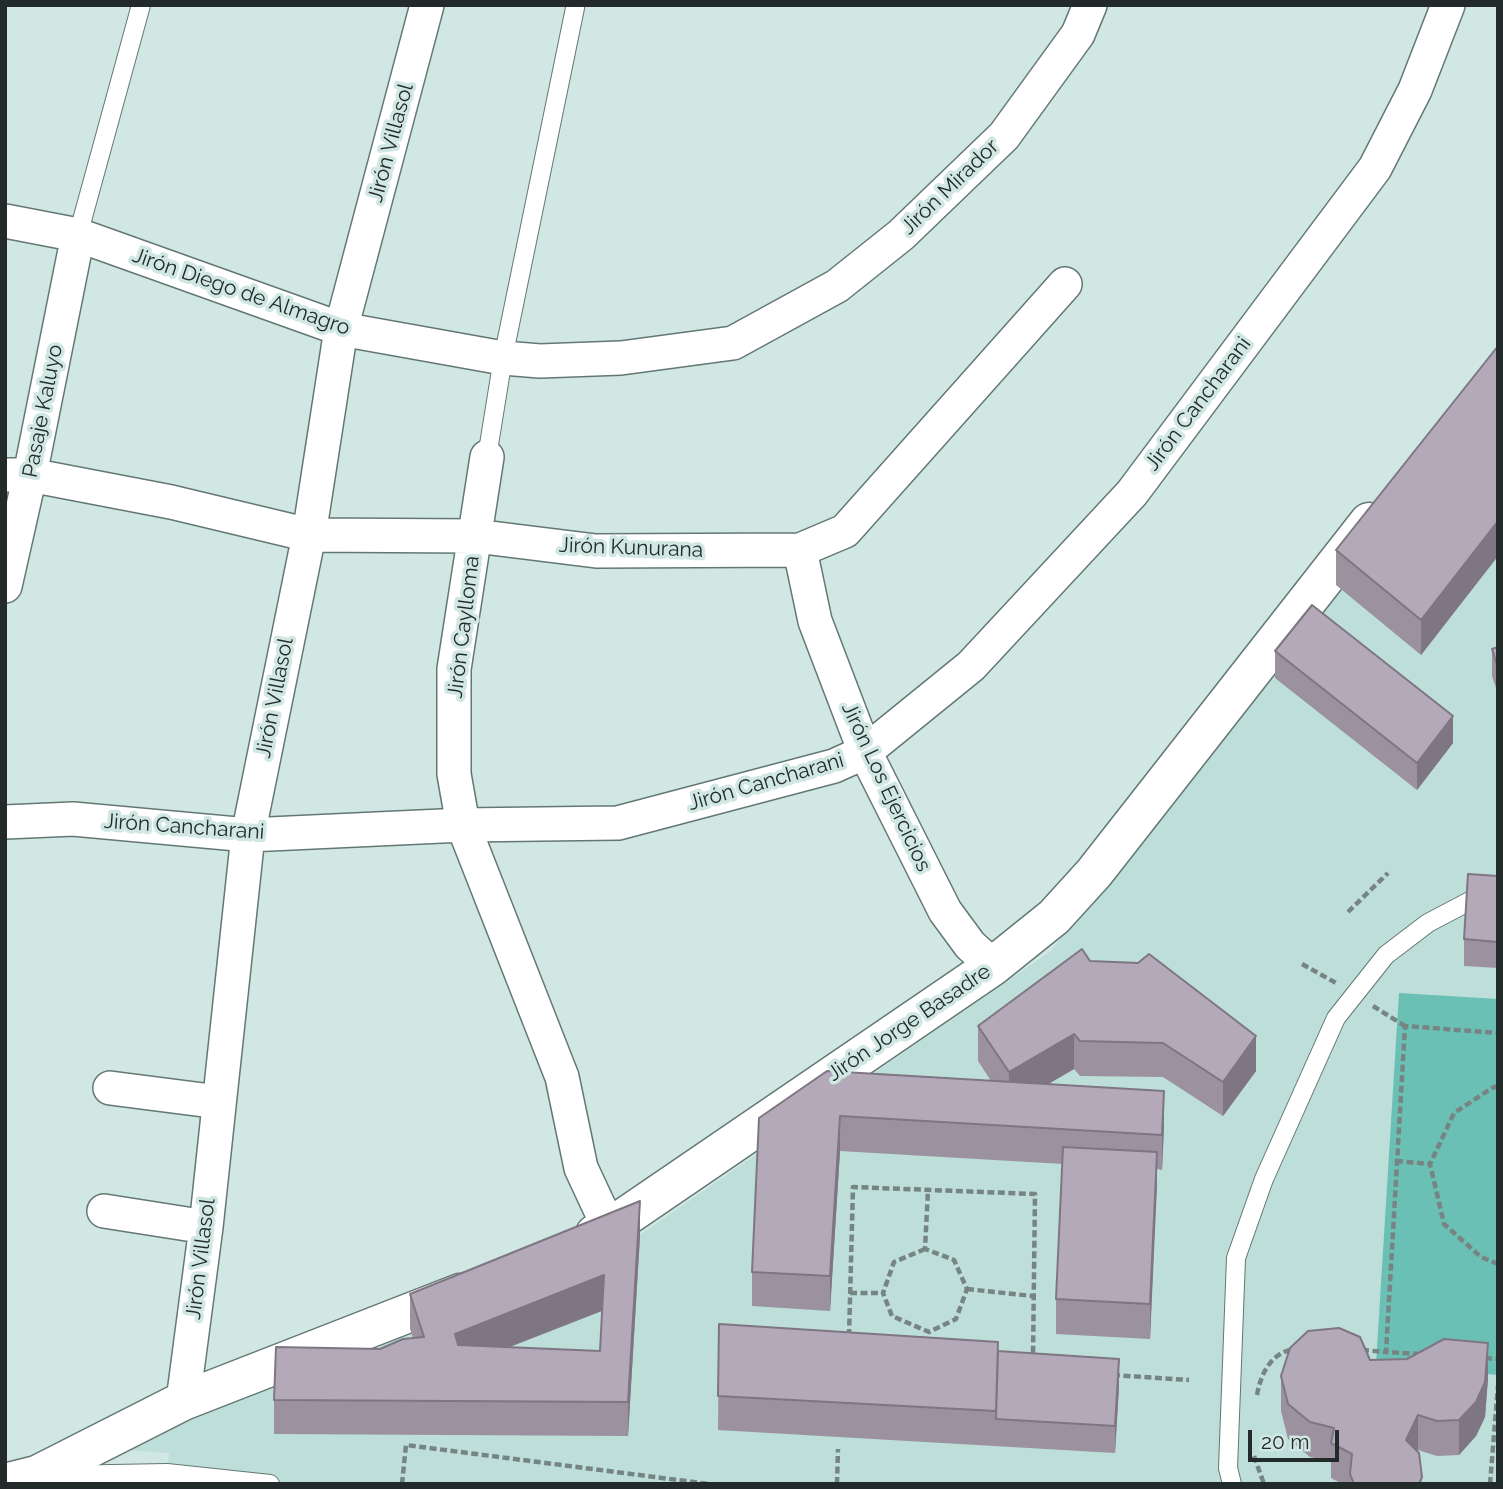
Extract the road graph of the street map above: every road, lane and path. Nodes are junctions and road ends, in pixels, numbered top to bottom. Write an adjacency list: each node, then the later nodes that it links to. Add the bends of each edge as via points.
1 (141, 5): 7 (lane)
2 (427, 5): 10 (street, Jirón Villasol)
3 (1090, 5): 9 (street, Jirón Mirador, via 1078,34 1004,135 880,252 837,286)
4 (1448, 5): 19 (street, Jirón Cancharani, via 1415,90 1375,168 1132,493 971,666)
5 (575, 8): 11 (lane, Jirón Caylloma)
6 (5, 221): 7 (street, Jirón Diego de Almagro)
7 (78, 235): 10 (street, Jirón Diego de Almagro); 13 (street, Pasaje Kaluyo)
8 (1065, 284): 17 (street, Jirón Kunurana, via 845,531)
9 (766, 324): 11 (street, Jirón Diego de Almagro, via 733,343 621,358)
10 (341, 329): 11 (street, Jirón Diego de Almagro); 15 (street, Jirón Villasol)
11 (503, 358): 12 (lane, Jirón Caylloma)
12 (488, 457): 16 (street, Jirón Caylloma)
13 (18, 475): 15 (street, Jirón Kunurana, via 171,502); 18 (street, Pasaje Kaluyo)
14 (1386, 501): 26 (street, Jirón Jorge Basadre, via 1094,873 1054,917)
15 (309, 535): 16 (street, Jirón Kunurana); 22 (street, Jirón Villasol)
16 (475, 536): 17 (street, Jirón Kunurana, via 596,551); 21 (street, Jirón Caylloma, via 454,669 454,774)
17 (800, 550): 19 (street, Jirón Los Ejercicios, via 815,621)
18 (5, 586)
19 (865, 752): 21 (street, Jirón Cancharani, via 834,766 618,823); 26 (street, Jirón Los Ejercicios, via 945,911 970,945)
20 (5, 822): 22 (street, Jirón Cancharani, via 73,819)
21 (463, 825): 22 (street, Jirón Cancharani); 36 (street, Jirón Caylloma, via 562,1077 581,1168)
22 (248, 835): 30 (street, Jirón Villasol)
23 (1388, 873): 25 (path)
24 (1498, 890): 62 (lane, via 1428,923 1386,955 1336,1018 1264,1179 1236,1258)
25 (1349, 912)
26 (993, 966): 36 (street, Jirón Jorge Basadre)
27 (1498, 1033): 31 (path, via 1405,1026)
28 (1498, 1086): 32 (path, via 1454,1113)
29 (110, 1088): 30 (street)
30 (219, 1102): 35 (street, Jirón Villasol)
31 (1396, 1161): 32 (path); 50 (path)
32 (1430, 1164): 39 (path, via 1444,1224 1480,1257)
33 (928, 1190): 37 (path); 42 (path, via 853,1186); 44 (path, via 1035,1194)
34 (104, 1211): 35 (street)
35 (206, 1227): 58 (street, Jirón Villasol)
36 (609, 1228): 38 (street, Jirón Jorge Basadre)
37 (925, 1249): 41 (path, via 954,1260); 43 (path, via 894,1262)
38 (558, 1251)
39 (1498, 1264)
40 (494, 1279): 58 (street)
41 (967, 1289): 44 (path); 45 (path, via 956,1319)
42 (850, 1293): 43 (path); 47 (path)
43 (883, 1293): 45 (path, via 892,1316)
44 (1032, 1296): 52 (path)
45 (929, 1332): 46 (path)
46 (929, 1343)
47 (849, 1346)
48 (1301, 1348): 59 (path, via 1283,1351 1265,1367)
49 (1361, 1350): 50 (path)
50 (1386, 1352): 51 (path)
51 (1423, 1354)
52 (1033, 1358)
53 (1473, 1358): 54 (path)
54 (1498, 1359)
55 (1111, 1375): 56 (path)
56 (1189, 1380)
57 (1498, 1385): 70 (path)
58 (183, 1401): 63 (street)
59 (1256, 1401)
60 (838, 1449): 67 (path)
61 (1253, 1454): 69 (path)
62 (1230, 1476): 68 (lane)
63 (21, 1479): 64 (lane, via 167,1473)
64 (270, 1484)
65 (402, 1484): 66 (path, via 405,1445)
66 (709, 1484)
67 (837, 1484)
68 (1215, 1484)
69 (1264, 1484)
70 (1490, 1484)

